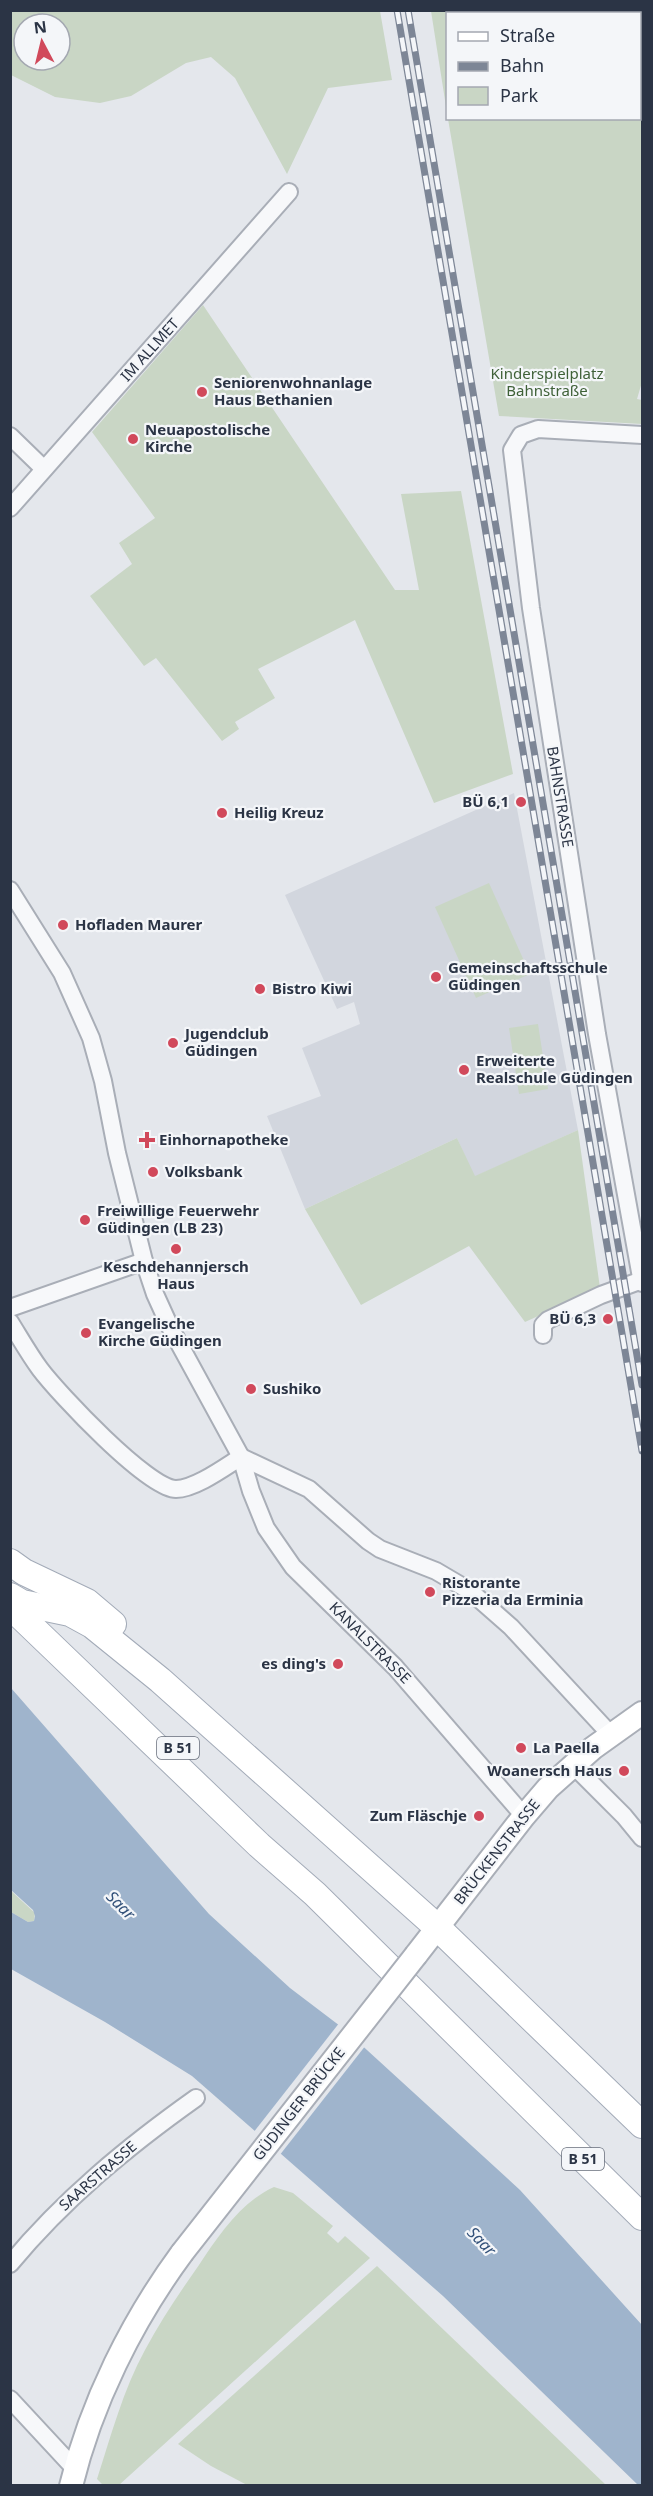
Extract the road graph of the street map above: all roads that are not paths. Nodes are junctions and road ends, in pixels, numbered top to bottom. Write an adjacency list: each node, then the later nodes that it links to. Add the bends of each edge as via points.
1 (289, 192): 4 (street, IM ALLMET)
2 (642, 435): 8 (street, BAHNSTRASSE, via 538,429 521,435 512,450 531,608 592,1000)
3 (10, 436): 4 (street)
4 (44, 469): 5 (street, IM ALLMET)
5 (10, 508)
6 (10, 890): 7 (street, KANALSTRASSE, via 62,973 91,1038)
7 (144, 1261): 9 (street); 12 (street, KANALSTRASSE, via 170,1327)
8 (642, 1272): 11 (street, BAHNSTRASSE, via 548,1320 543,1325)
9 (10, 1308)
10 (10, 1322): 12 (street, via 56,1390 104,1438 162,1485 175,1489 190,1486)
11 (543, 1335)
12 (241, 1456): 19 (street, via 309,1489 380,1549 436,1571 470,1591 511,1627); 21 (street, KANALSTRASSE, via 257,1507 284,1557 395,1667)
13 (10, 1562): 17 (main road, via 87,1602 112,1623)
14 (10, 1580): 16 (main road, B 51)
15 (10, 1596): 16 (main road)
16 (23, 1606): 17 (main road, via 70,1613 92,1625); 26 (main road, B 51, via 267,1837 315,1894)
17 (160, 1680): 23 (main road)
18 (642, 1713): 19 (main road, BRÜCKENSTRASSE)
19 (610, 1735): 20 (main road, BRÜCKENSTRASSE)
20 (573, 1765): 21 (main road, BRÜCKENSTRASSE); 22 (street)
21 (524, 1816): 23 (main road, BRÜCKENSTRASSE)
22 (642, 1838)
23 (438, 1928): 24 (main road, BRÜCKENSTRASSE); 27 (main road)
24 (416, 1955): 32 (main road, GÜDINGER BRÜCKE, bridge, via 161,2282 118,2358)
25 (196, 2098): 30 (street, SAARSTRASSE, via 93,2176)
26 (524, 2100): 28 (main road, via 558,2116); 29 (main road, B 51)
27 (642, 2125)
28 (642, 2198)
29 (642, 2217)
30 (10, 2264)
31 (10, 2399): 32 (street)
32 (73, 2477)

